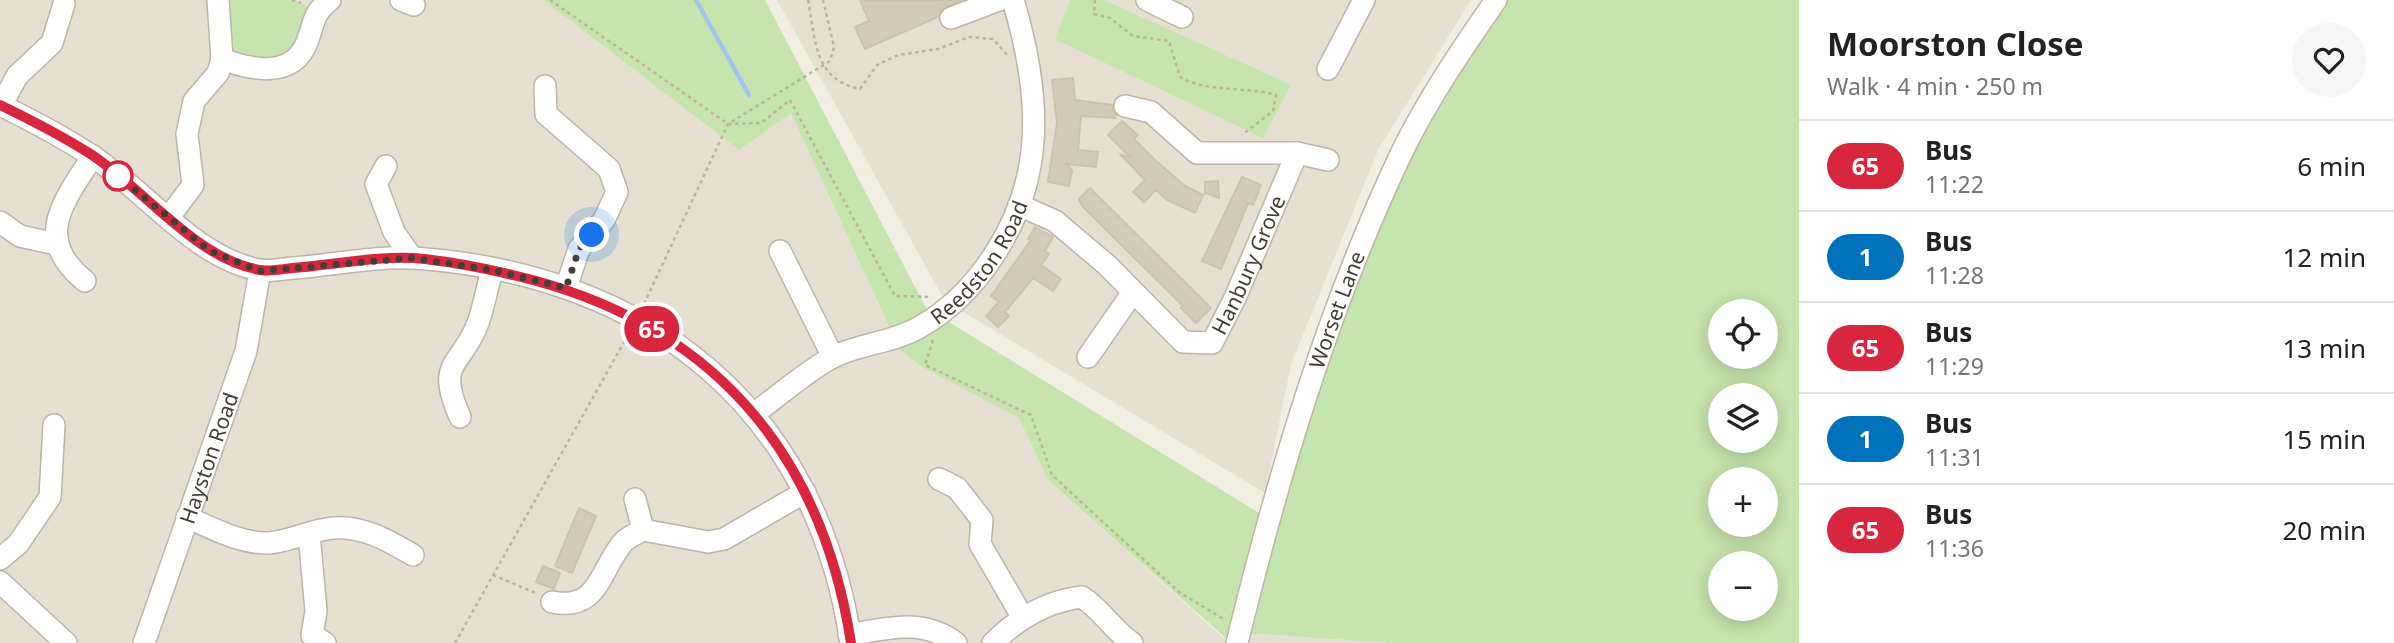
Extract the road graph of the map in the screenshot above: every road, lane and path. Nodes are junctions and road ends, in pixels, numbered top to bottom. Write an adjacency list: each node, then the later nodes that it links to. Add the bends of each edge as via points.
1 (218, 0): 16 (street)
2 (330, 0): 16 (street, via 317,10 307,45 292,61 269,71)
3 (550, 0): 22 (path)
4 (808, 0): 17 (path)
5 (823, 0): 17 (path, via 834,47 830,61)
6 (999, 0): 14 (street)
7 (1013, 0): 28 (street, Reedston Road, via 1026,42 1032,128 1032,151)
8 (1096, 0): 23 (path, via 1094,13 1111,18 1133,36 1169,41 1180,77 1194,85 1276,95 1273,111 1241,136)
9 (1148, 0): 13 (street)
10 (1364, 0): 18 (street)
11 (1496, 0): 59 (street, Worset Lane, via 1454,61 1401,153 1317,358 1272,505)
12 (64, 4): 20 (street, via 52,43 17,76)
13 (1182, 17)
14 (951, 18)
15 (1009, 57): 17 (path, via 993,39 969,37 877,65 860,89 844,86)
16 (222, 59): 29 (street, via 218,73 194,101 187,134 193,185)
17 (822, 67): 22 (path)
18 (1328, 69)
19 (545, 86): 37 (street, via 546,114 609,169 617,192 604,220 579,249)
20 (1, 106): 25 (street)
21 (1125, 106): 23 (street, via 1151,112 1197,153)
22 (728, 124): 39 (path, via 761,123 790,100 895,296); 40 (path)
23 (1241, 152): 24 (street)
24 (1297, 153): 26 (street); 38 (street, Hanbury Grove, via 1212,343 1183,342)
25 (93, 156): 29 (street); 31 (street, via 65,200 57,220)
26 (1328, 160)
27 (386, 166): 33 (street, via 376,184 394,232)
28 (1019, 205): 38 (street, Hanbury Grove, via 1055,221); 42 (street, Reedston Road, via 973,284 942,311 901,337)
29 (169, 217): 35 (street, via 210,251)
30 (0, 222): 31 (street, via 20,236)
31 (56, 244): 36 (street, via 68,265)
32 (780, 251): 42 (street)
33 (412, 258): 34 (street); 35 (street)
34 (492, 270): 37 (street); 45 (street, via 477,325 453,362 448,391)
35 (260, 271): 50 (street, Hayston Road, via 246,351)
36 (85, 281)
37 (566, 288): 40 (street)
38 (1133, 292): 43 (street)
39 (939, 298)
40 (636, 320): 44 (street, via 710,368); 55 (path)
41 (936, 331): 59 (path, via 925,365 1031,415 1052,475 1179,592)
42 (833, 357): 44 (street, Reedston Road)
43 (1088, 357)
44 (755, 413): 48 (street)
45 (460, 417)
46 (54, 425): 54 (street, via 50,496 18,544)
47 (953, 480): 58 (street, via 982,520 980,544)
48 (806, 492): 51 (street, via 724,540 708,542); 60 (street, via 836,570)
49 (635, 499): 51 (street)
50 (187, 517): 52 (street, via 224,533 268,543); 64 (street, Hayston Road)
51 (643, 530): 57 (street, via 622,543 592,607)
52 (309, 534): 53 (street, via 334,527 361,530); 61 (street, via 316,611)
53 (414, 555)
54 (0, 559)
55 (493, 575): 57 (path); 65 (path)
56 (0, 582): 63 (street)
57 (552, 602)
58 (1023, 618): 62 (street, via 1056,600 1082,597 1098,608 1118,633); 67 (street)
59 (1239, 636)
60 (850, 639): 66 (street, via 905,625 930,630)
61 (313, 640)
62 (1138, 640)
63 (66, 643)
64 (144, 643)
65 (455, 643)
66 (956, 643)
67 (993, 643)

